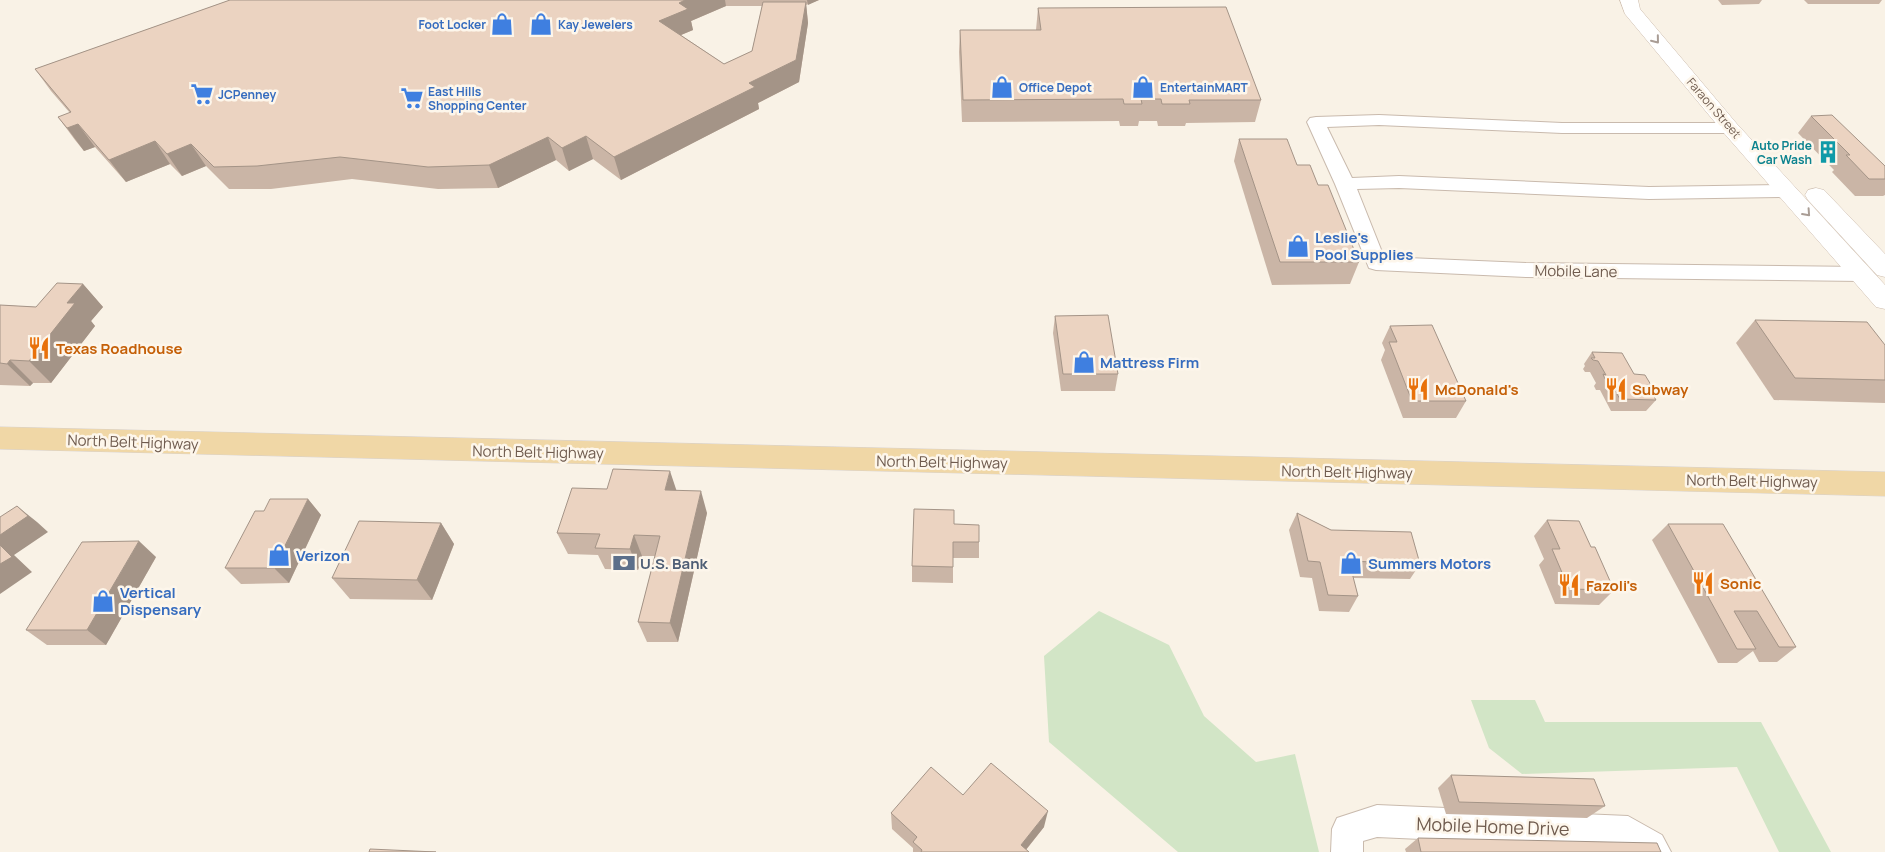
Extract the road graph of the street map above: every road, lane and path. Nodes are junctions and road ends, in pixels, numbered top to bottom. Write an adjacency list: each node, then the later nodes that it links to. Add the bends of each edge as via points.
1 (1630, 0): 2 (main road, Faraon Street, one-way to 2, via 1632,10); 5 (main road, Faraon Street, via 1653,16)
2 (1730, 128): 3 (street, Mobile Lane, via 1562,128 1379,120 1316,122); 4 (main road, Faraon Street)
3 (1345, 184): 4 (street, via 1399,182 1649,193); 6 (street, Mobile Lane, via 1376,263 1526,270)
4 (1787, 191): 6 (main road, Faraon Street, one-way to 6)
5 (1885, 269)
6 (1862, 274): 7 (main road, Faraon Street)
7 (1885, 301)
8 (0, 438): 9 (main road, North Belt Highway)
9 (1885, 484)
10 (1347, 852): 11 (street, Mobile Home Drive, via 1348,829 1377,821 1628,832 1651,846)
11 (1654, 852)

